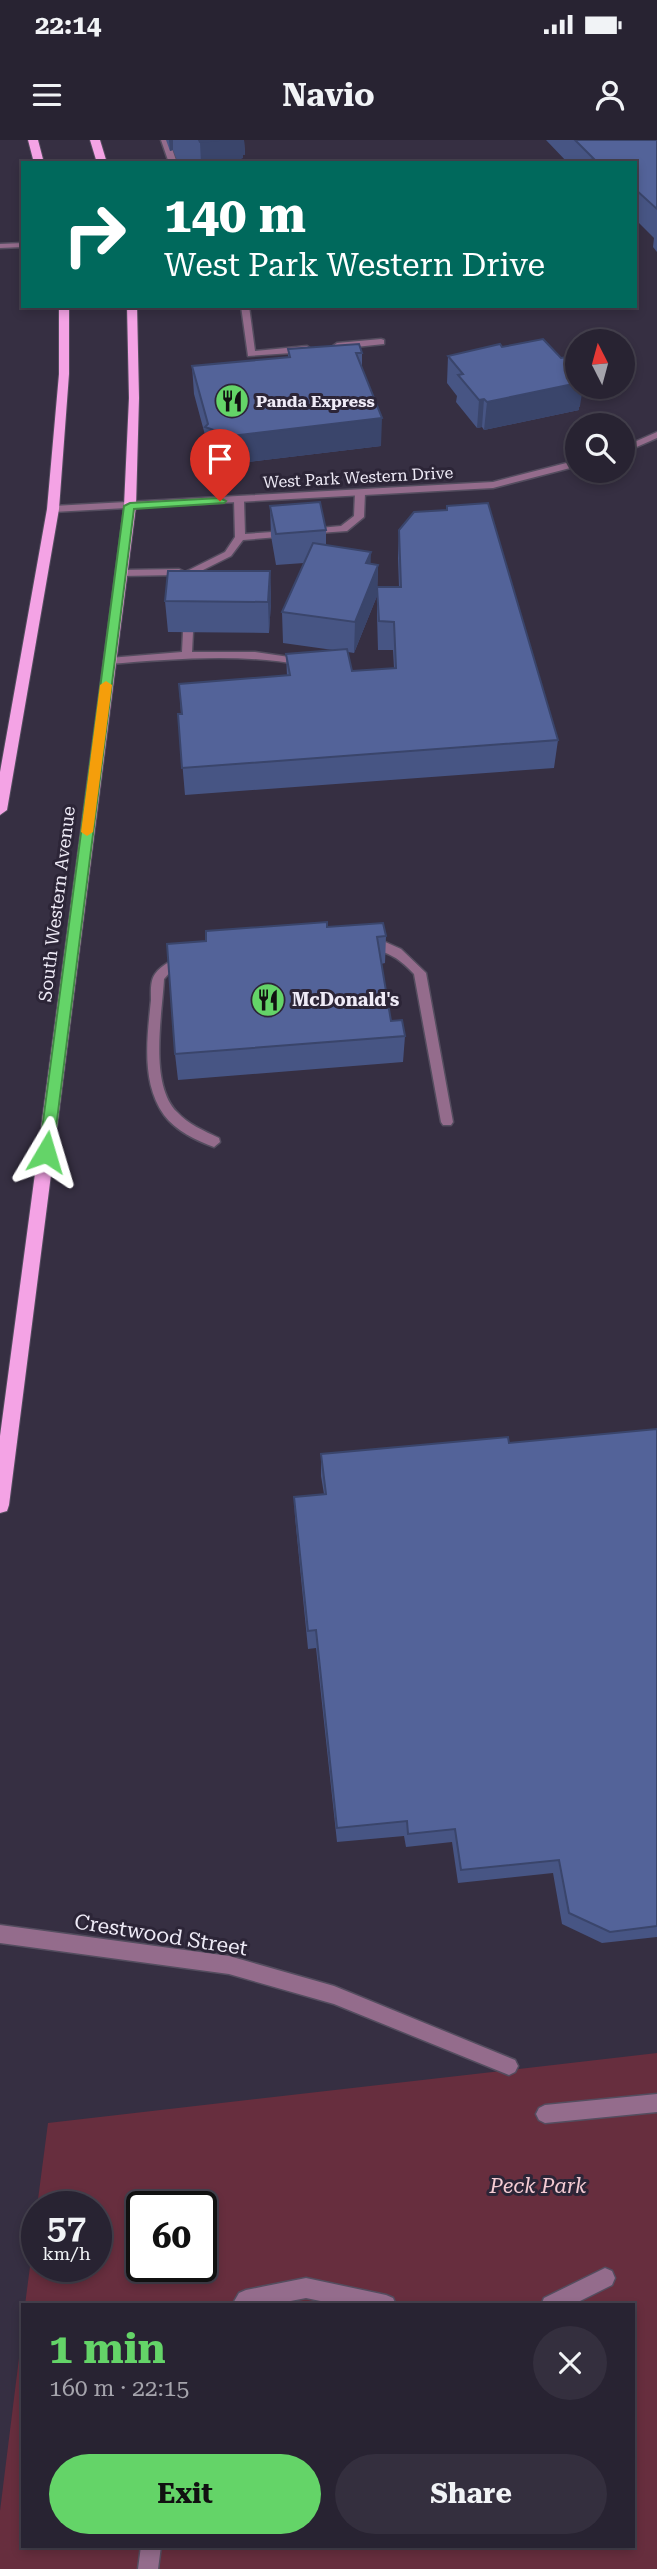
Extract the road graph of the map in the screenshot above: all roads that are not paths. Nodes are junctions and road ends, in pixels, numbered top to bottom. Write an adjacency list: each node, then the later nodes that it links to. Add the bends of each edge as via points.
1 (33, 140): 4 (main road)
2 (95, 140): 5 (main road)
3 (165, 140): 6 (street)
4 (38, 161)
5 (101, 161)
6 (172, 161)
7 (21, 245): 8 (street)
8 (0, 246)
9 (64, 308): 21 (main road, via 64,374)
10 (132, 308): 20 (main road, South Western Avenue)
11 (246, 308): 14 (street, via 251,354)
12 (381, 342): 13 (street)
13 (329, 346)
14 (316, 348)
15 (657, 435): 16 (street)
16 (635, 445)
17 (565, 466): 18 (street, West Park Western Drive, via 494,485)
18 (360, 493): 19 (street, West Park Western Drive); 22 (street, via 359,517 344,529)
19 (239, 500): 20 (street, West Park Western Drive); 22 (street)
20 (130, 506): 21 (street, West Park Western Drive); 23 (main road, South Western Avenue)
21 (53, 509): 28 (main road)
22 (240, 537): 23 (street, via 228,554 187,580 179,572)
23 (121, 573): 26 (main road, South Western Avenue)
24 (188, 632): 25 (street)
25 (187, 656): 26 (street); 27 (street, via 271,655)
26 (110, 661): 33 (main road, South Western Avenue)
27 (317, 666)
28 (0, 810)
29 (354, 944): 31 (street, via 384,944 420,973)
30 (195, 957): 32 (street, via 167,968 158,978 154,1069 167,1111)
31 (447, 1122)
32 (214, 1142)
33 (0, 1505)
34 (0, 1934): 35 (street, Crestwood Street, via 229,1965 334,1995)
35 (509, 2066)
36 (657, 2103): 37 (street)
37 (545, 2114)
38 (605, 2278): 41 (street)
39 (244, 2303): 40 (street, via 306,2288)
40 (377, 2303)
41 (555, 2303)
42 (151, 2548): 43 (street)
43 (148, 2569)

